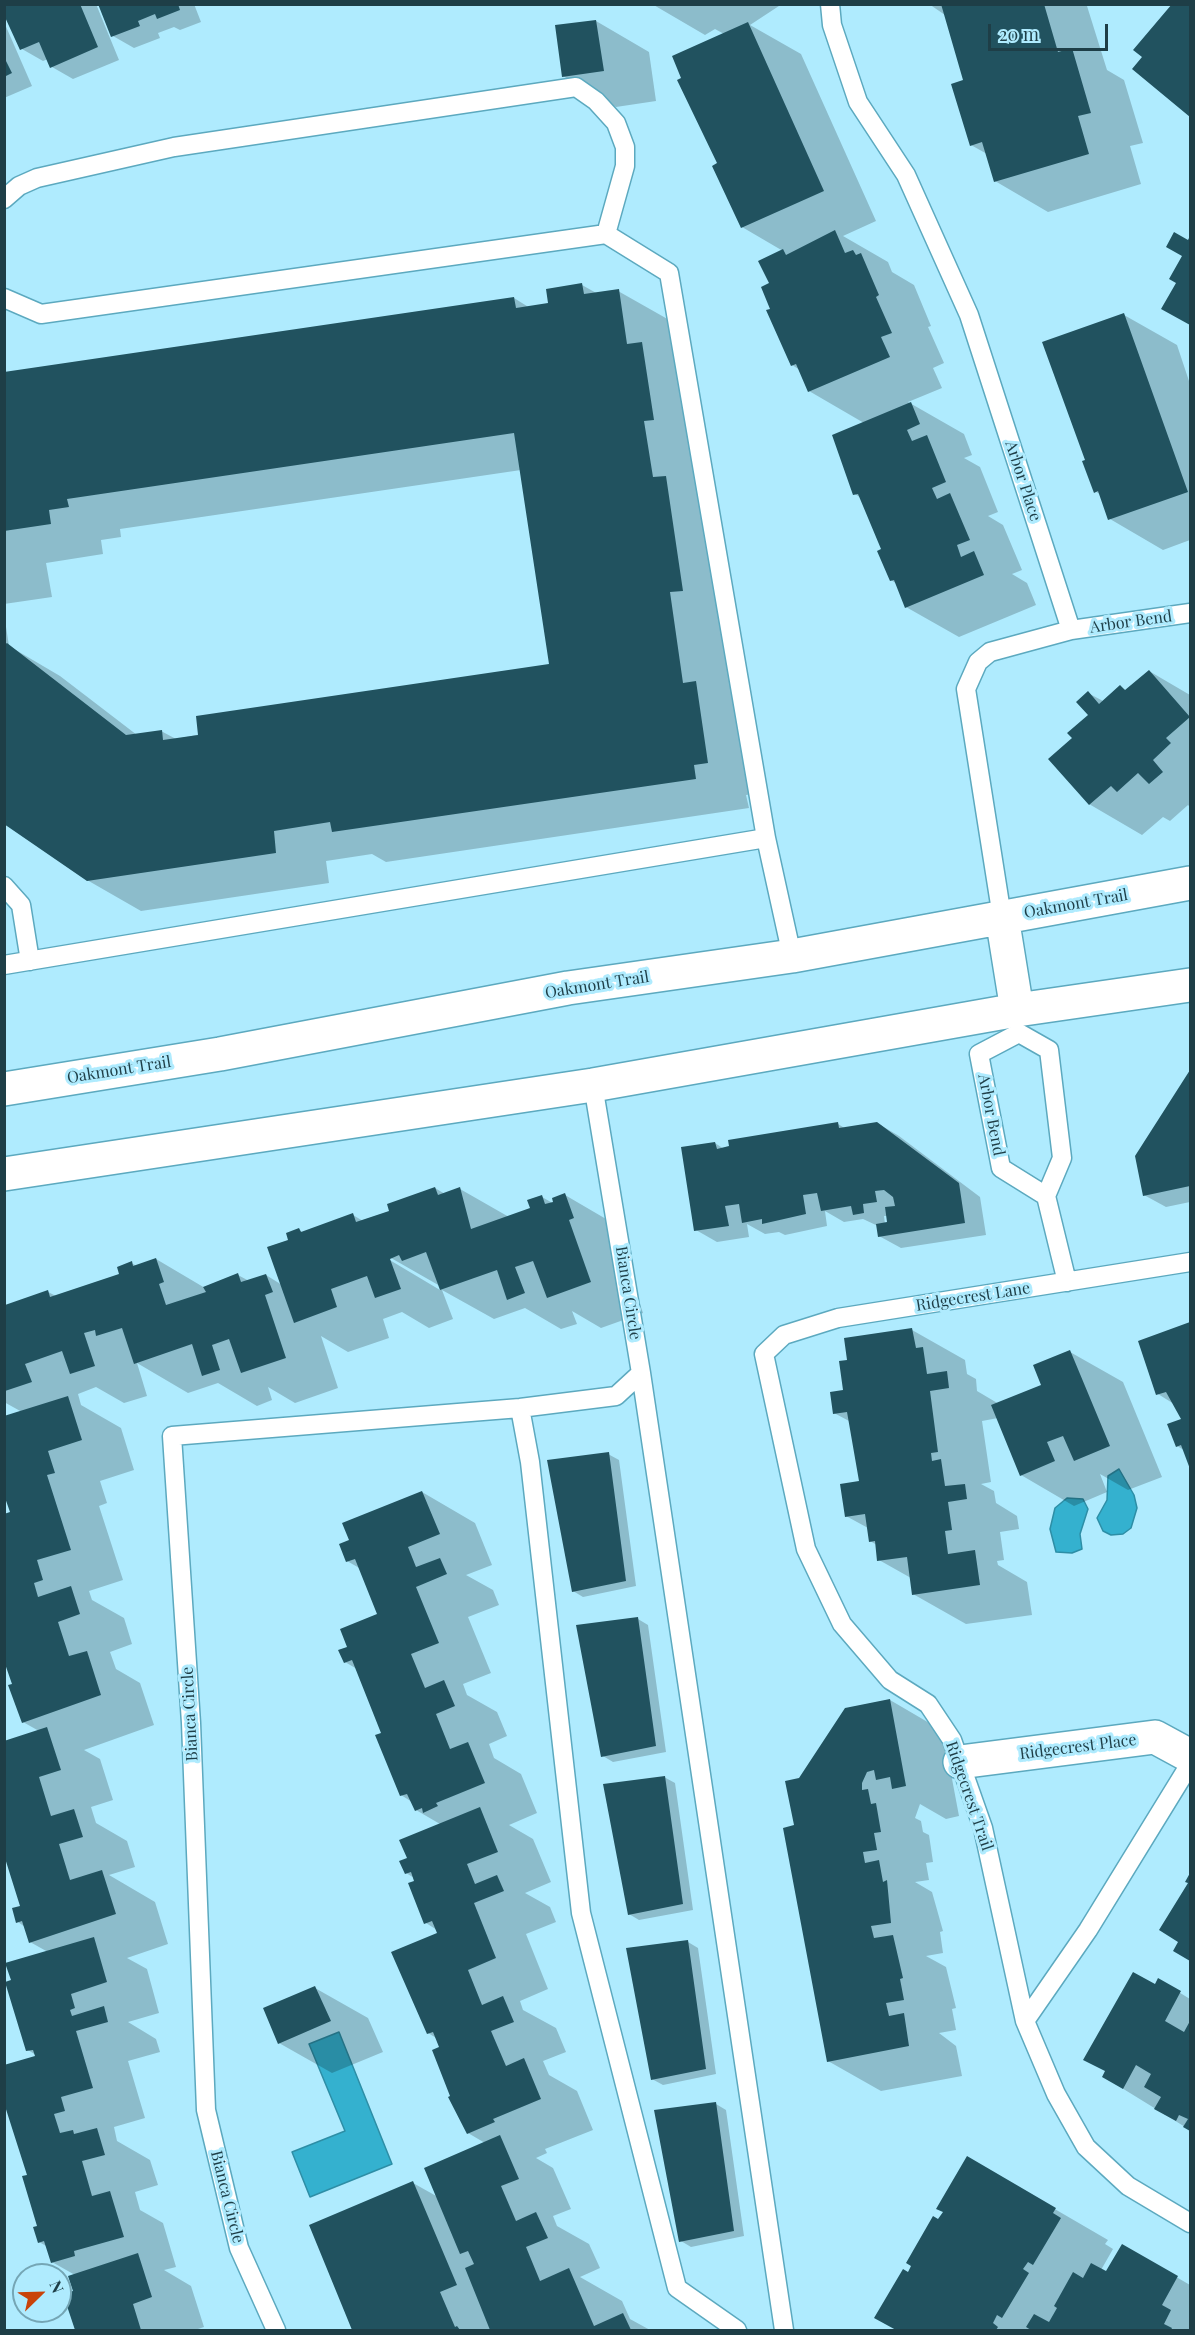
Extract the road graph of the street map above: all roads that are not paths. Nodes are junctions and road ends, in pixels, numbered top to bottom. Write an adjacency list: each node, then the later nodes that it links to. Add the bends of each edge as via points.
1 (830, 4): 6 (lane, Arbor Place, via 832,25 858,102 906,174 969,315)
2 (4, 198): 3 (lane, via 37,178 174,147 576,87 616,123 625,147 625,166)
3 (606, 234): 4 (lane, via 41,314); 7 (lane, via 669,273)
4 (4, 298)
5 (1191, 613): 6 (lane, Arbor Bend)
6 (1071, 630): 10 (lane, via 990,652 978,662 966,688)
7 (766, 838): 11 (lane); 12 (lane)
8 (1191, 883): 10 (street, Oakmont Trail)
9 (4, 886): 12 (lane, via 21,905)
10 (1002, 917): 11 (street, Oakmont Trail); 15 (street)
11 (792, 956): 17 (street, Oakmont Trail, via 568,988 220,1054)
12 (30, 961): 13 (lane)
13 (4, 965)
14 (1191, 985): 15 (street)
15 (1018, 1021): 16 (street); 19 (lane, via 1048,1050 1062,1158); 19 (lane, Arbor Bend, via 979,1054 1001,1168)
16 (593, 1085): 18 (street); 23 (lane, Bianca Circle)
17 (4, 1089)
18 (4, 1174)
19 (1046, 1196): 21 (lane)
20 (1191, 1262): 21 (lane, Ridgecrest Lane)
21 (1067, 1282): 22 (lane, Ridgecrest Lane, via 838,1318 784,1335)
22 (764, 1354): 26 (lane, Ridgecrest Trail, via 806,1549 842,1624 890,1680 928,1704 952,1740)
23 (641, 1373): 24 (lane, Bianca Circle, via 616,1396); 32 (lane)
24 (520, 1408): 30 (lane, Bianca Circle, via 172,1436 191,1723 206,2110 239,2248); 31 (lane, via 530,1462 580,1913 676,2288)
25 (1191, 1756): 26 (street, Ridgecrest Place, via 1155,1737)
26 (960, 1762): 28 (lane, Ridgecrest Trail, via 983,1828)
27 (1191, 1764): 28 (lane, via 1088,1930)
28 (1025, 2021): 29 (lane, Ridgecrest Trail, via 1056,2094 1086,2147 1128,2186)
29 (1191, 2223)
30 (276, 2331)
31 (737, 2331)
32 (784, 2331)

